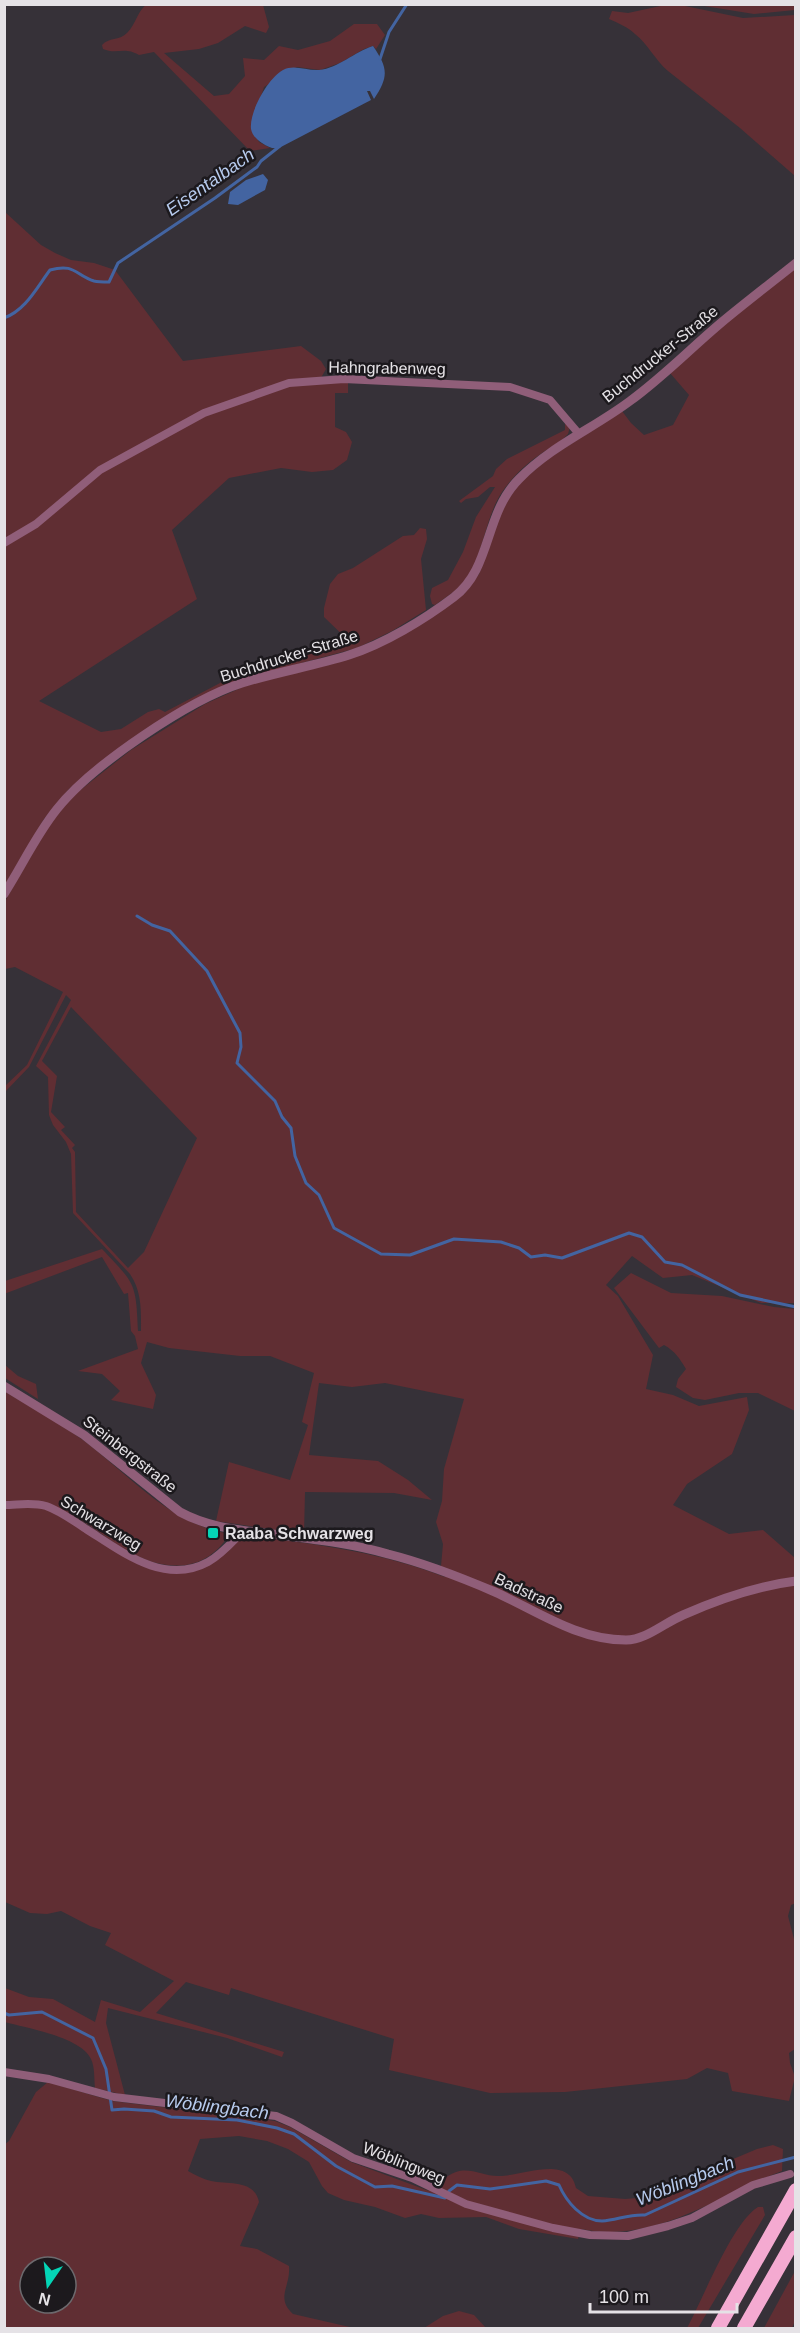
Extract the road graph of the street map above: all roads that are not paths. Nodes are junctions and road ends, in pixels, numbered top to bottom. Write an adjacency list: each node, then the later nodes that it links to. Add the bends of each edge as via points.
1 (795, 263): 2 (street, Buchdrucker-Straße, via 630,401)
2 (579, 434): 3 (street, Hahngrabenweg, via 550,400 510,387 344,379 289,383 204,413 100,470 36,524); 4 (street, Buchdrucker-Straße, via 534,464 509,490 495,514 475,573 454,597 369,647 227,689 153,730 102,766 63,801)
3 (4, 543)
4 (4, 894)
5 (4, 1386): 7 (street, Steinbergstraße, via 84,1436 180,1512 206,1524)
6 (4, 1505): 7 (street, Schwarzweg, via 48,1507 132,1558 160,1568 194,1567 207,1562)
7 (243, 1531): 8 (street, Badstraße, via 336,1543 410,1560 495,1592 579,1632 610,1640 638,1639 716,1601)
8 (795, 1581)
9 (4, 2072): 10 (street, Wöblingweg, via 49,2079 114,2097 276,2116 353,2158 412,2178 466,2204 590,2235 628,2236 692,2218 753,2186)
10 (790, 2174)
11 (793, 2195): 13 (highway)
12 (795, 2237): 14 (highway)
13 (718, 2328)
14 (744, 2328)

